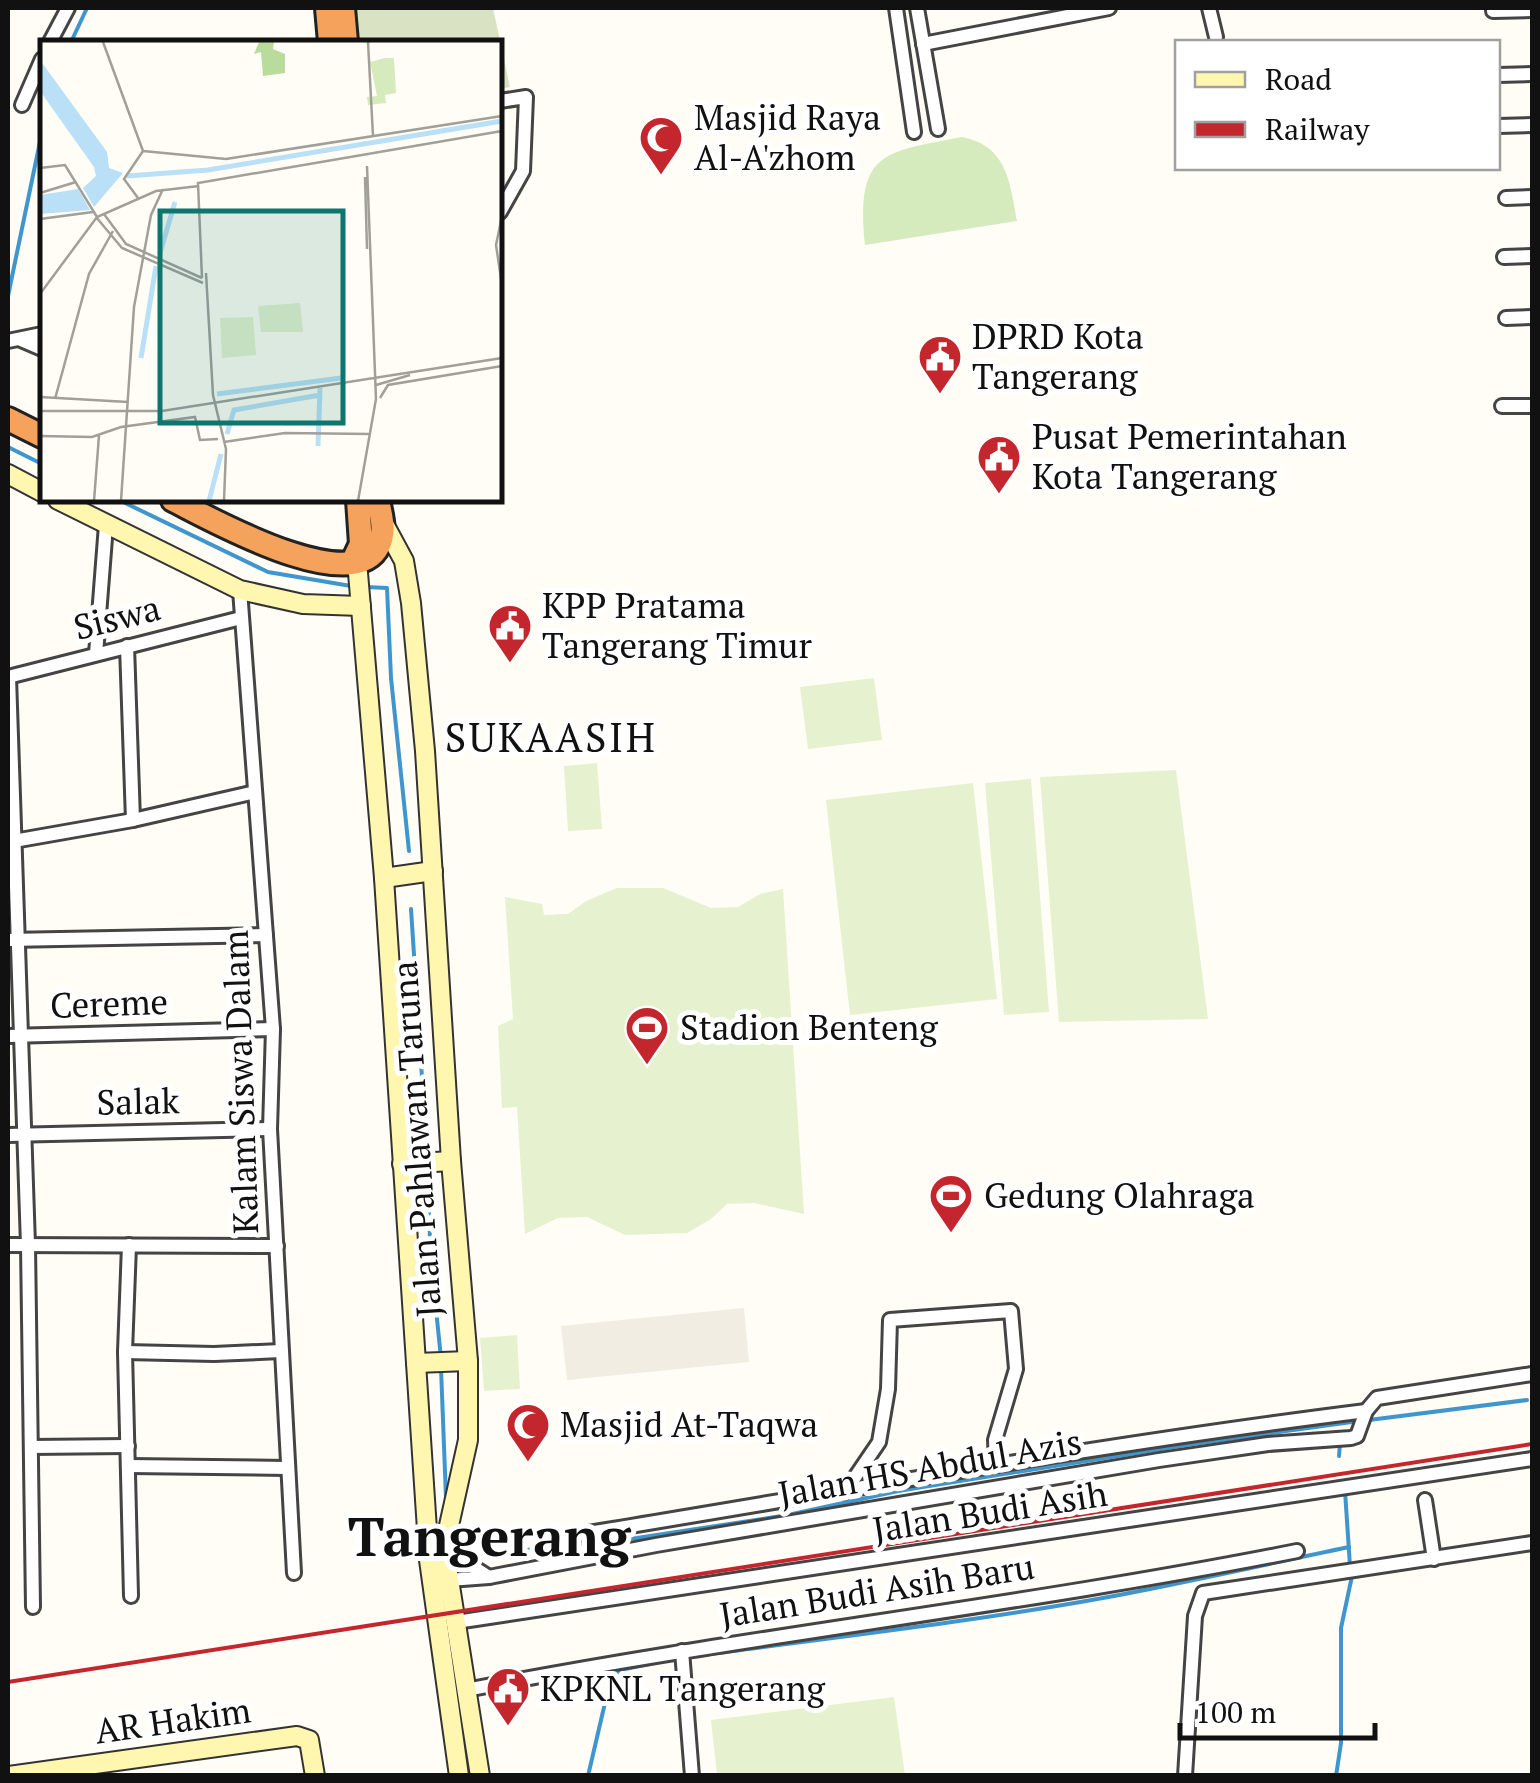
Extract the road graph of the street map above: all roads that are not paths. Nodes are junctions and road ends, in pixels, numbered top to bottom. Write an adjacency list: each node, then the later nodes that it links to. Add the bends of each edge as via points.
1 (68, 8): 11 (street)
2 (327, 8): 12 (highway)
3 (343, 8): 13 (highway)
4 (896, 8): 23 (street)
5 (918, 8): 14 (street)
6 (1109, 8): 14 (street)
7 (1209, 8): 10 (street)
8 (1532, 10): 9 (street)
9 (1493, 11)
10 (1216, 37)
11 (51, 40)
12 (330, 40)
13 (346, 40)
14 (924, 44): 22 (street)
15 (40, 64): 19 (street)
16 (1532, 74): 17 (street)
17 (1500, 76)
18 (502, 101): 26 (street, via 526,97 523,172)
19 (22, 104)
20 (1532, 124): 21 (street)
21 (1500, 126)
22 (938, 130)
23 (914, 132)
24 (1532, 197): 25 (street)
25 (1506, 198)
26 (502, 209)
27 (1532, 256): 28 (street)
28 (1504, 257)
29 (1506, 318): 30 (street)
30 (1532, 318)
31 (40, 334): 32 (street)
32 (14, 340): 33 (street)
33 (40, 349)
34 (1502, 406): 35 (street)
35 (1532, 406)
36 (8, 419): 37 (highway)
37 (40, 435)
38 (8, 474): 39 (main road)
39 (40, 491)
40 (62, 502): 44 (main road)
41 (177, 502): 45 (highway, via 292,555)
42 (358, 502): 45 (highway)
43 (380, 511): 45 (highway, via 379,544); 55 (main road, Jalan Pahlawan Taruna, via 404,561 411,603)
44 (106, 525): 46 (main road); 50 (street)
45 (356, 567): 47 (main road, Jalan Pahlawan Taruna)
46 (240, 590): 47 (main road, via 303,604); 48 (street, Kalam Siswa Dalam)
47 (361, 602): 56 (main road, Jalan Pahlawan Taruna)
48 (241, 618): 49 (street, Siswa); 52 (street, Kalam Siswa Dalam)
49 (126, 646): 50 (street, Siswa); 53 (street)
50 (96, 654): 51 (street, Siswa)
51 (8, 677): 54 (street)
52 (255, 792): 53 (street); 57 (street, Kalam Siswa Dalam)
53 (134, 820): 54 (street)
54 (10, 842): 58 (street)
55 (433, 872): 56 (main road); 64 (main road, Jalan Pahlawan Taruna)
56 (384, 878): 65 (main road, Jalan Pahlawan Taruna)
57 (266, 935): 58 (street); 59 (street, Kalam Siswa Dalam)
58 (12, 940): 60 (street)
59 (273, 1029): 60 (street, Cereme); 61 (street, Kalam Siswa Dalam)
60 (13, 1036): 63 (street)
61 (270, 1129): 63 (street, Salak); 69 (street, Kalam Siswa Dalam)
62 (8, 1135): 63 (street, Salak)
63 (23, 1135): 67 (street)
64 (446, 1162): 65 (main road); 72 (main road, Jalan Pahlawan Taruna)
65 (407, 1164): 73 (main road, Jalan Pahlawan Taruna)
66 (8, 1245): 67 (street)
67 (28, 1245): 68 (street); 82 (street)
68 (129, 1246): 69 (street); 71 (street)
69 (277, 1246): 70 (street, Kalam Siswa Dalam)
70 (281, 1350): 71 (street); 88 (street, Kalam Siswa Dalam)
71 (125, 1352): 81 (street)
72 (464, 1362): 73 (main road); 95 (main road, Jalan Pahlawan Taruna, via 470,1426)
73 (420, 1363): 111 (main road, Jalan Pahlawan Taruna, via 429,1560)
74 (1532, 1374): 75 (street, via 1376,1398)
75 (1364, 1415): 76 (street); 79 (street, Jalan HS Abdul Azis, via 1356,1436)
76 (1299, 1421): 77 (street); 79 (street)
77 (1267, 1435): 78 (street); 79 (street, Jalan HS Abdul Azis); 83 (street, Jalan HS Abdul Azis)
78 (1180, 1438): 80 (street); 83 (street)
79 (1300, 1441)
80 (1158, 1442): 84 (street); 86 (street)
81 (128, 1446): 82 (street); 87 (street)
82 (32, 1448): 104 (street)
83 (1181, 1456): 84 (street, Jalan HS Abdul Azis)
84 (1159, 1459): 93 (street, Jalan HS Abdul Azis)
85 (1532, 1459): 105 (street, Jalan Budi Asih)
86 (996, 1464): 89 (street); 89 (street, via 995,1440 1016,1369 1011,1311 890,1320 878,1442)
87 (128, 1466): 88 (street); 103 (street)
88 (286, 1468): 100 (street, Kalam Siswa Dalam)
89 (845, 1492): 90 (street)
90 (811, 1498): 92 (street); 93 (street)
91 (1425, 1500): 99 (street)
92 (674, 1518): 94 (street); 97 (street)
93 (809, 1519): 97 (street, Jalan HS Abdul Azis)
94 (576, 1535)
95 (445, 1544): 101 (street); 102 (main road, Jalan Pahlawan Taruna)
96 (1532, 1544): 99 (street)
97 (656, 1545): 101 (street, Jalan HS Abdul Azis)
98 (1297, 1551): 106 (street, Jalan Budi Asih Baru)
99 (1434, 1559): 114 (street, via 1203,1593 1194,1616)
100 (294, 1573)
101 (489, 1577): 102 (street, Jalan HS Abdul Azis)
102 (449, 1580): 105 (main road, Jalan Pahlawan Taruna)
103 (131, 1596)
104 (34, 1607)
105 (456, 1622): 107 (main road, Jalan Pahlawan Taruna)
106 (682, 1657): 107 (street, Jalan Budi Asih Baru); 113 (street)
107 (466, 1690): 112 (main road, Jalan Pahlawan Taruna)
108 (49, 1773): 109 (main road, AR Hakim); 110 (main road, AR Hakim, via 297,1736 308,1740)
109 (10, 1776)
110 (315, 1776)
111 (459, 1776)
112 (480, 1776)
113 (692, 1776)
114 (1185, 1776)

